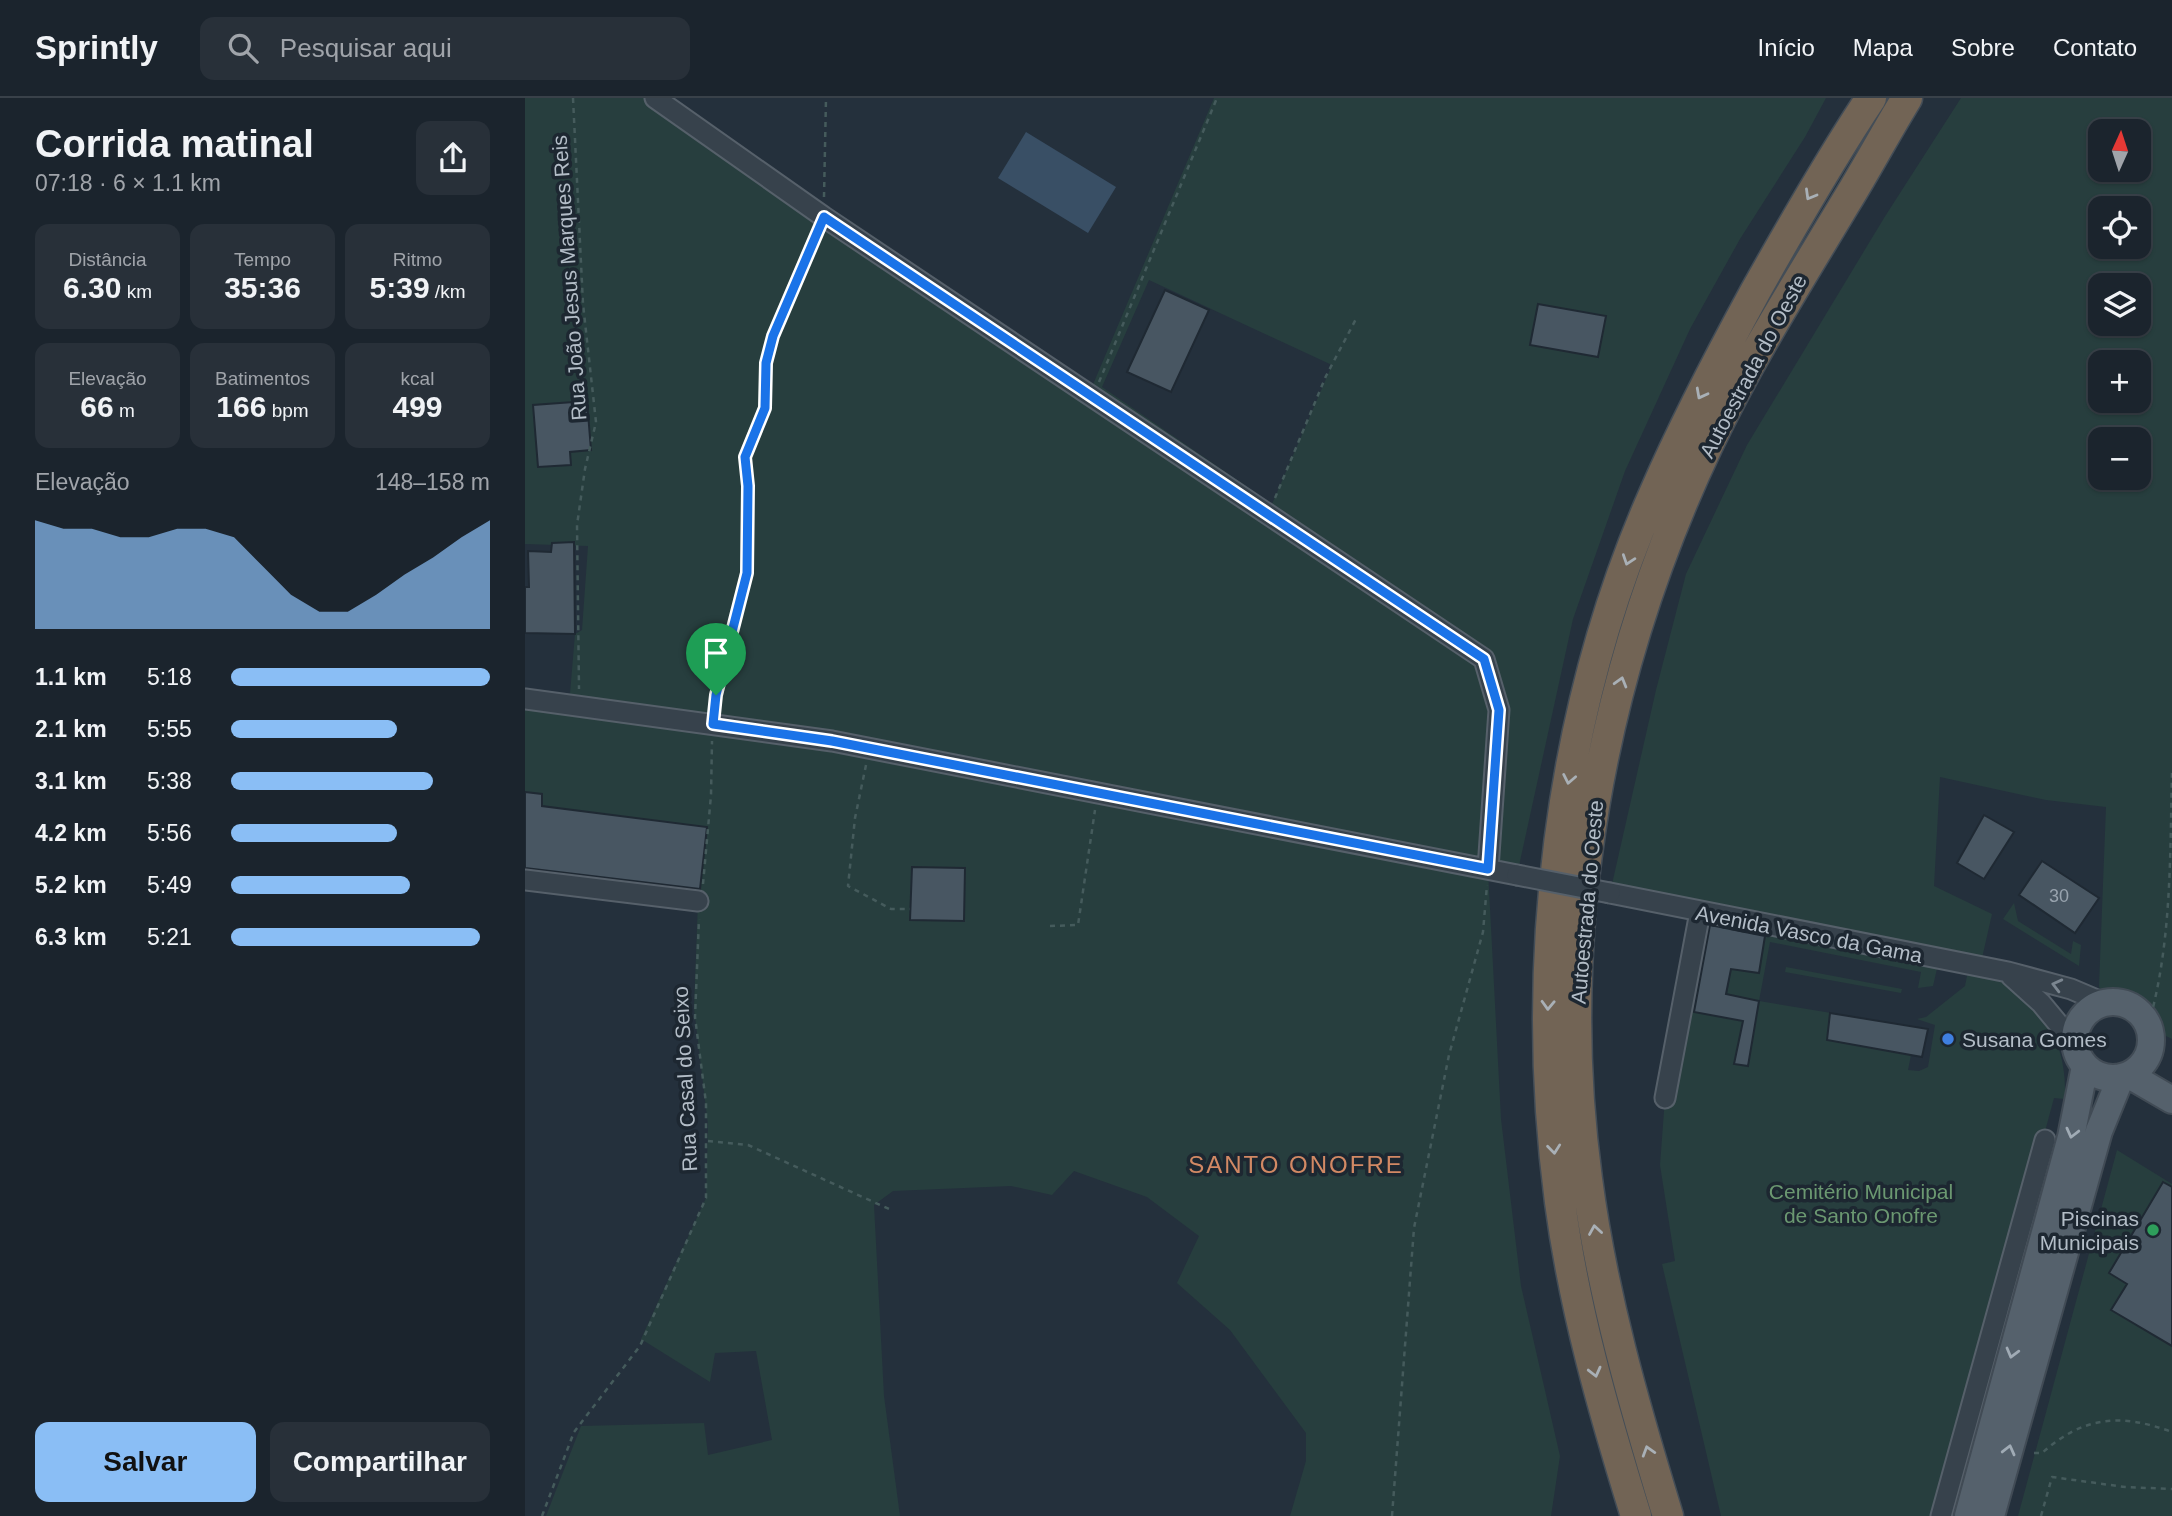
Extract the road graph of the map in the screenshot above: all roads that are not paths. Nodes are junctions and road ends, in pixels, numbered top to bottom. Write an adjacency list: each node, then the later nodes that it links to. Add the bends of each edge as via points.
1 (655, 98): 9 (street, via 824,217 1484,659 1499,710)
2 (1862, 98): 6 (highway)
3 (1871, 98): 6 (highway, Autoestrada do Oeste)
4 (1907, 98): 7 (highway, Autoestrada do Oeste)
5 (1923, 98): 7 (highway, via 1880,166)
6 (1845, 136): 22 (highway, Autoestrada do Oeste, one-way to 22, via 1737,324 1653,496 1597,659 1566,794 1549,966 1553,1141 1585,1334)
7 (1848, 199): 23 (highway, Autoestrada do Oeste, one-way to 7, via 1619,1348 1587,1177 1577,1044 1586,861 1619,686 1679,510 1737,387)
8 (525, 699): 9 (street, via 870,748)
9 (1488, 869): 12 (street, Avenida Vasco da Gama, bridge)
10 (525, 880): 11 (street)
11 (700, 899)
12 (1700, 912): 13 (street, Avenida Vasco da Gama); 19 (street)
13 (2008, 972): 14 (street, Avenida Vasco da Gama, one-way to 13); 17 (street, via 2041,1003)
14 (2104, 1003): 15 (main road, via 2130,1006); 17 (main road, via 2085,1014 2075,1033)
15 (2148, 1026): 16 (main road); 18 (main road, via 2151,1037 2146,1059)
16 (2172, 1040)
17 (2080, 1055): 18 (main road, via 2102,1076); 25 (main road, one-way to 25, via 2071,1138)
18 (2125, 1076): 20 (main road); 26 (main road, one-way to 18, via 2099,1131)
19 (1665, 1098)
20 (2172, 1100)
21 (2045, 1140): 24 (street)
22 (1636, 1516)
23 (1668, 1516)
24 (1941, 1516)
25 (1968, 1516)
26 (1991, 1516)

